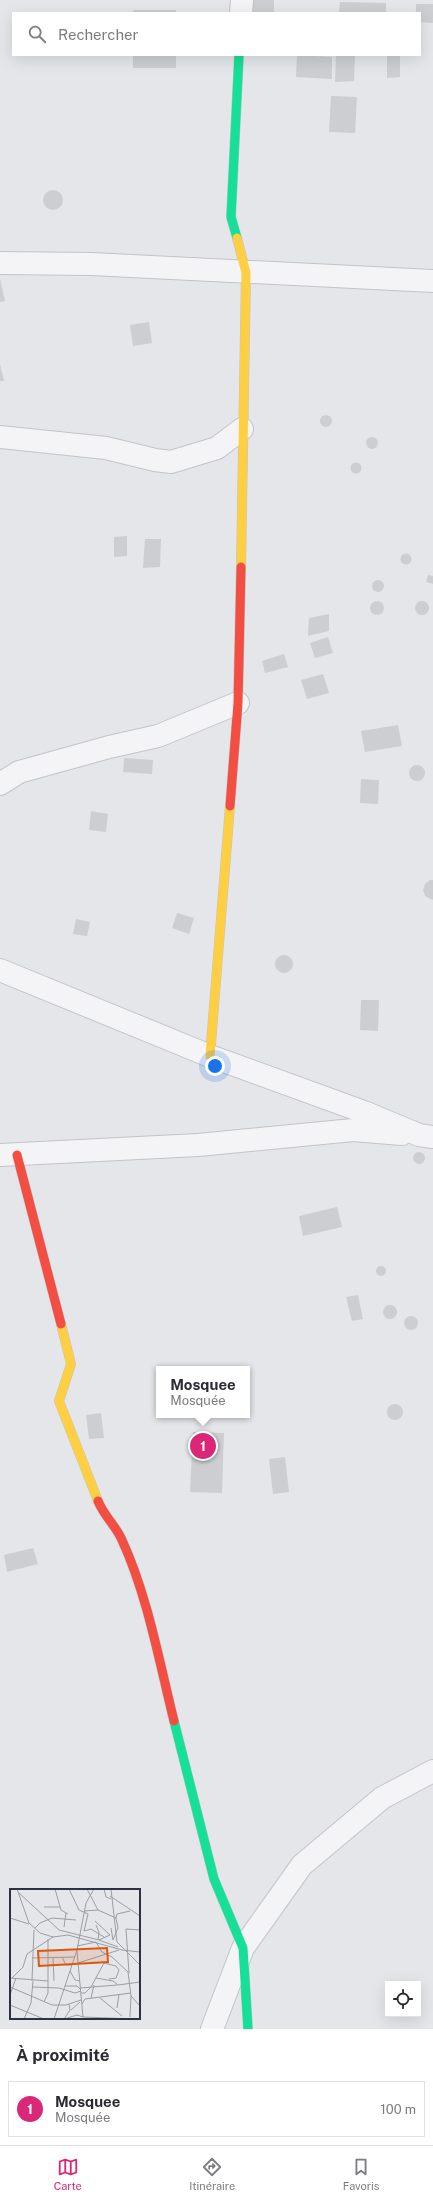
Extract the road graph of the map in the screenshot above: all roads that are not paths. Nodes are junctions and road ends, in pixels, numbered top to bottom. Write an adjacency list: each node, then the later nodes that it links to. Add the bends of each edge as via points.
1 (242, 0): 2 (street)
2 (241, 12)
3 (239, 56): 5 (street, via 231,217)
4 (0, 263): 5 (street, via 91,264)
5 (246, 273): 6 (street); 7 (street)
6 (433, 282)
7 (242, 429): 8 (street, via 217,448 171,462 106,448); 9 (street)
8 (0, 437)
9 (238, 703): 10 (street, via 158,736 109,746 19,772); 12 (street)
10 (0, 784)
11 (0, 970): 12 (street)
12 (210, 1056): 13 (street)
13 (426, 1136): 14 (street, via 353,1130 198,1145)
14 (9, 1155): 16 (street, via 71,1364 59,1401 103,1513 122,1539 142,1596 214,1879)
15 (433, 1771): 16 (street, via 382,1798 302,1865)
16 (242, 1948): 17 (street); 18 (street)
17 (212, 2029)
18 (248, 2029)

